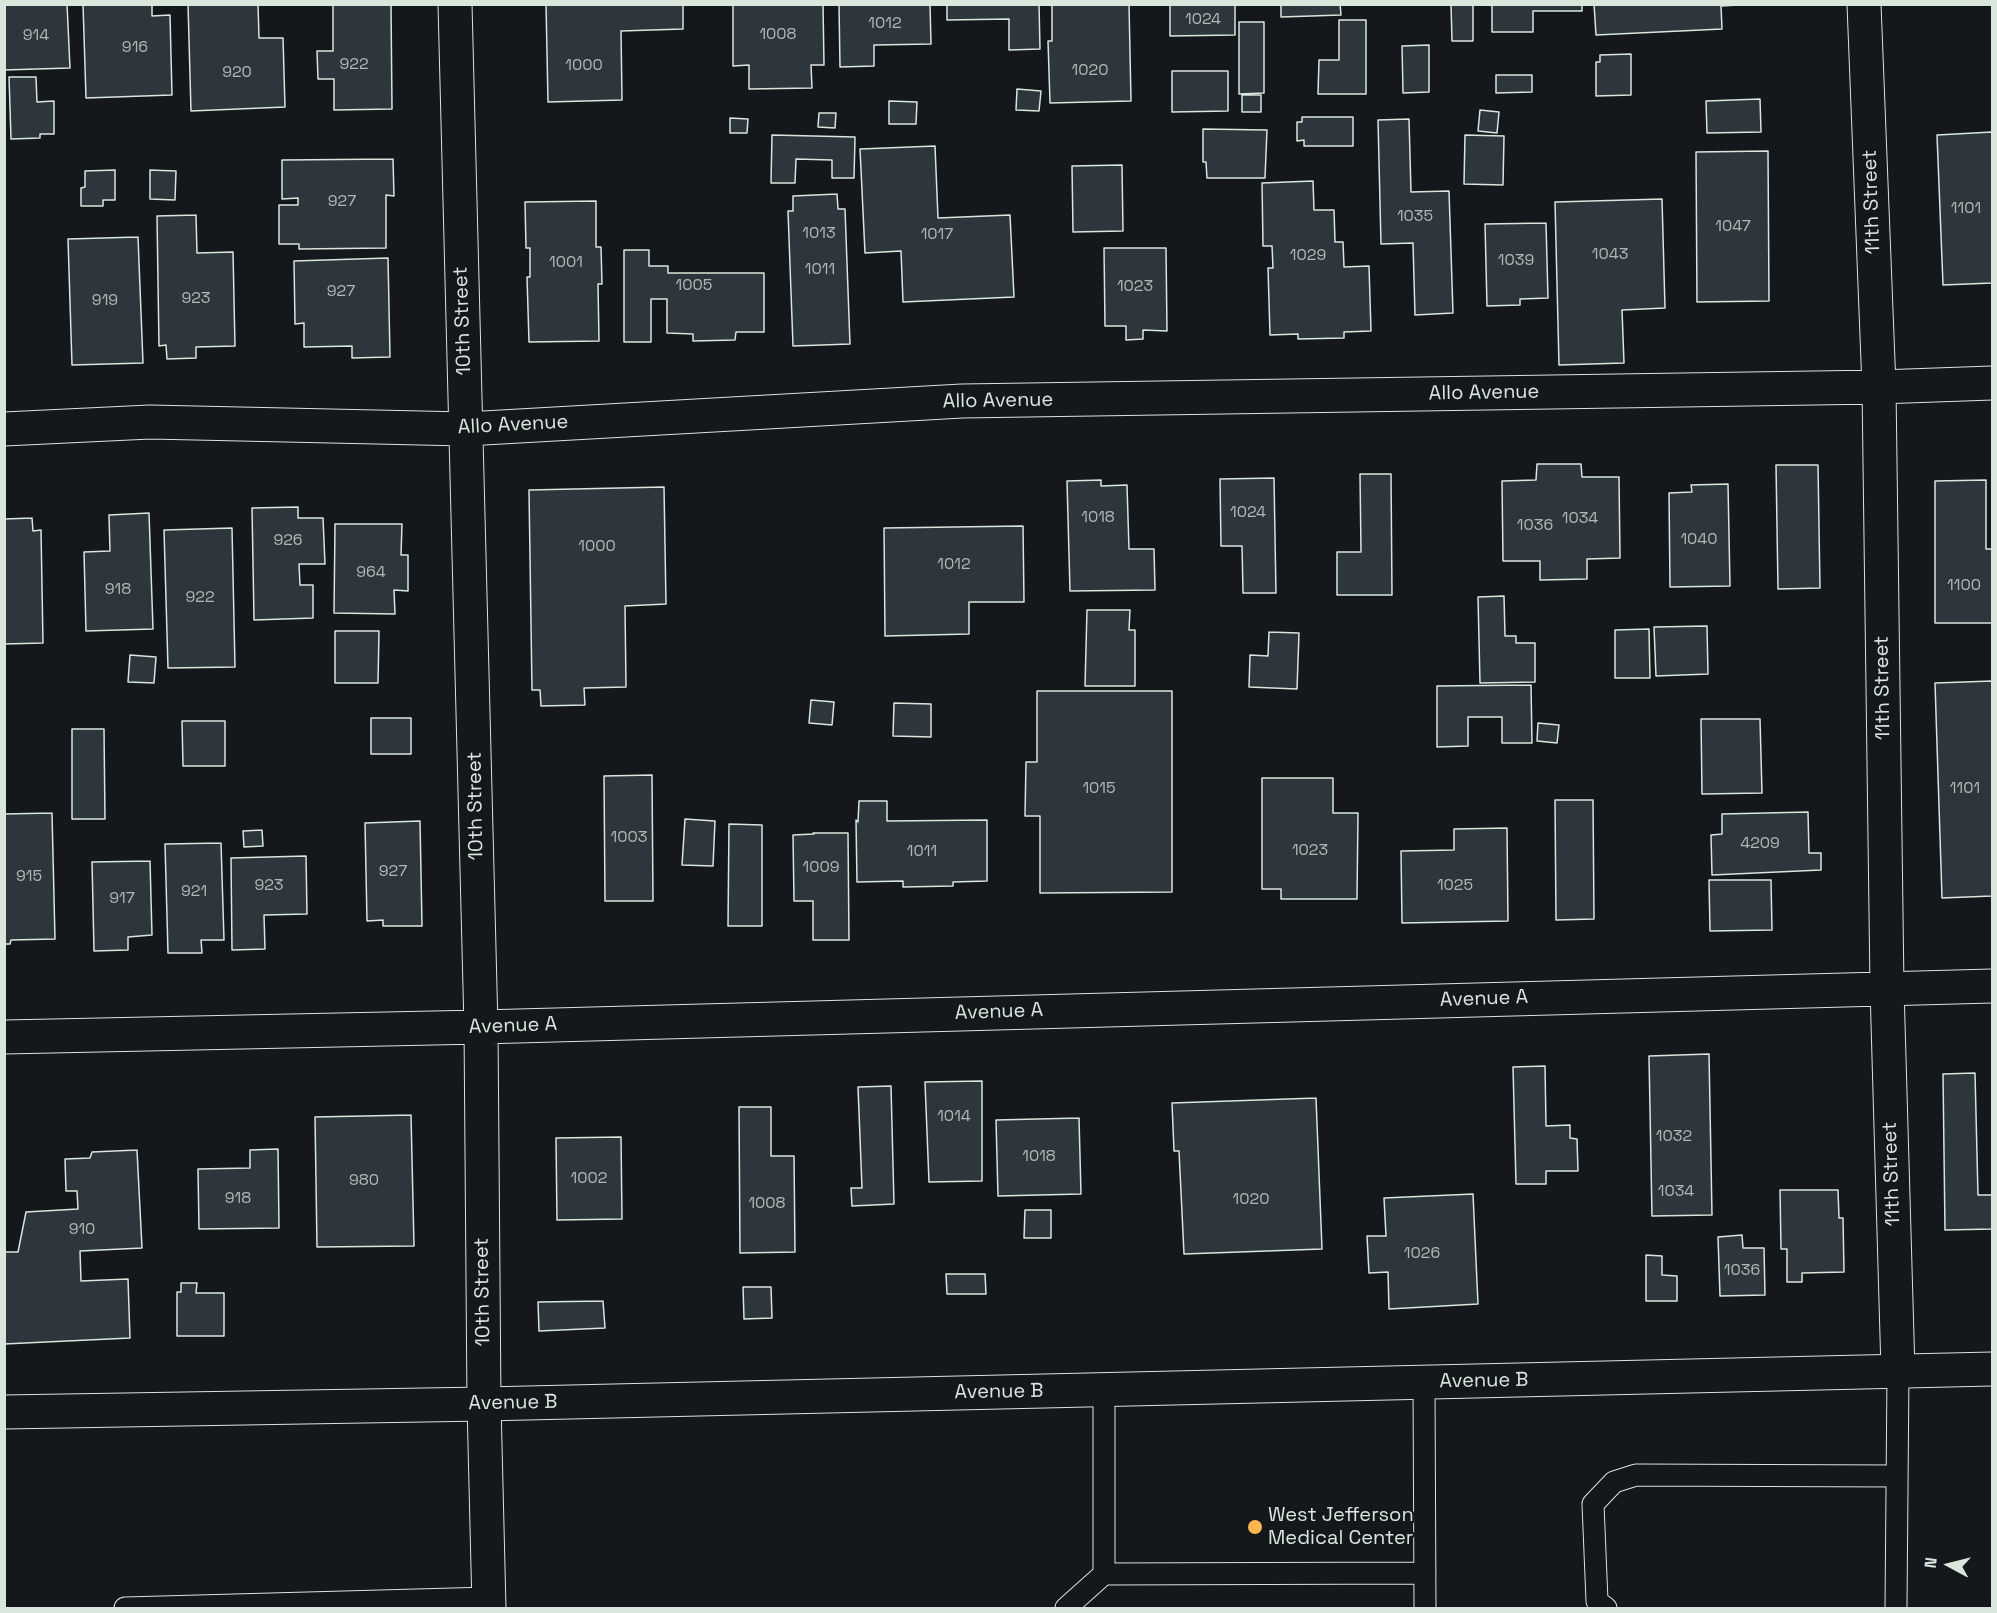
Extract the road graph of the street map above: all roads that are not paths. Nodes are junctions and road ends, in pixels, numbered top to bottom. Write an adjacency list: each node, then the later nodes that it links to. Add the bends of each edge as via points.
1 (454, 4): 6 (street, 10th Street)
2 (1864, 4): 4 (street, 11th Street)
3 (1992, 383): 4 (street, Allo Avenue)
4 (1879, 387): 6 (street, Allo Avenue, via 962,401); 8 (street, 11th Street)
5 (4, 429): 6 (street, Allo Avenue, via 150,422)
6 (466, 429): 9 (street, 10th Street)
7 (1992, 986): 8 (street, Avenue A)
8 (1887, 988): 9 (street, Avenue A); 12 (street, 11th Street)
9 (481, 1027): 10 (street, Avenue A); 15 (street, 10th Street)
10 (4, 1037)
11 (1992, 1369): 12 (street, Avenue B)
12 (1898, 1371): 13 (street, Avenue B); 17 (lane)
13 (1424, 1383): 14 (street, Avenue B); 18 (lane)
14 (1104, 1390): 15 (street, Avenue B); 19 (lane)
15 (484, 1404): 16 (street, Avenue B); 20 (street, 10th Street)
16 (4, 1412)
17 (1897, 1476): 24 (lane, via 1636,1475 1614,1482 1593,1504 1598,1601); 25 (lane)
18 (1425, 1573): 19 (lane); 23 (lane)
19 (1104, 1574): 22 (lane)
20 (489, 1604): 21 (lane)
21 (125, 1608)
22 (1066, 1608)
23 (1425, 1608)
24 (1606, 1608)
25 (1896, 1608)

